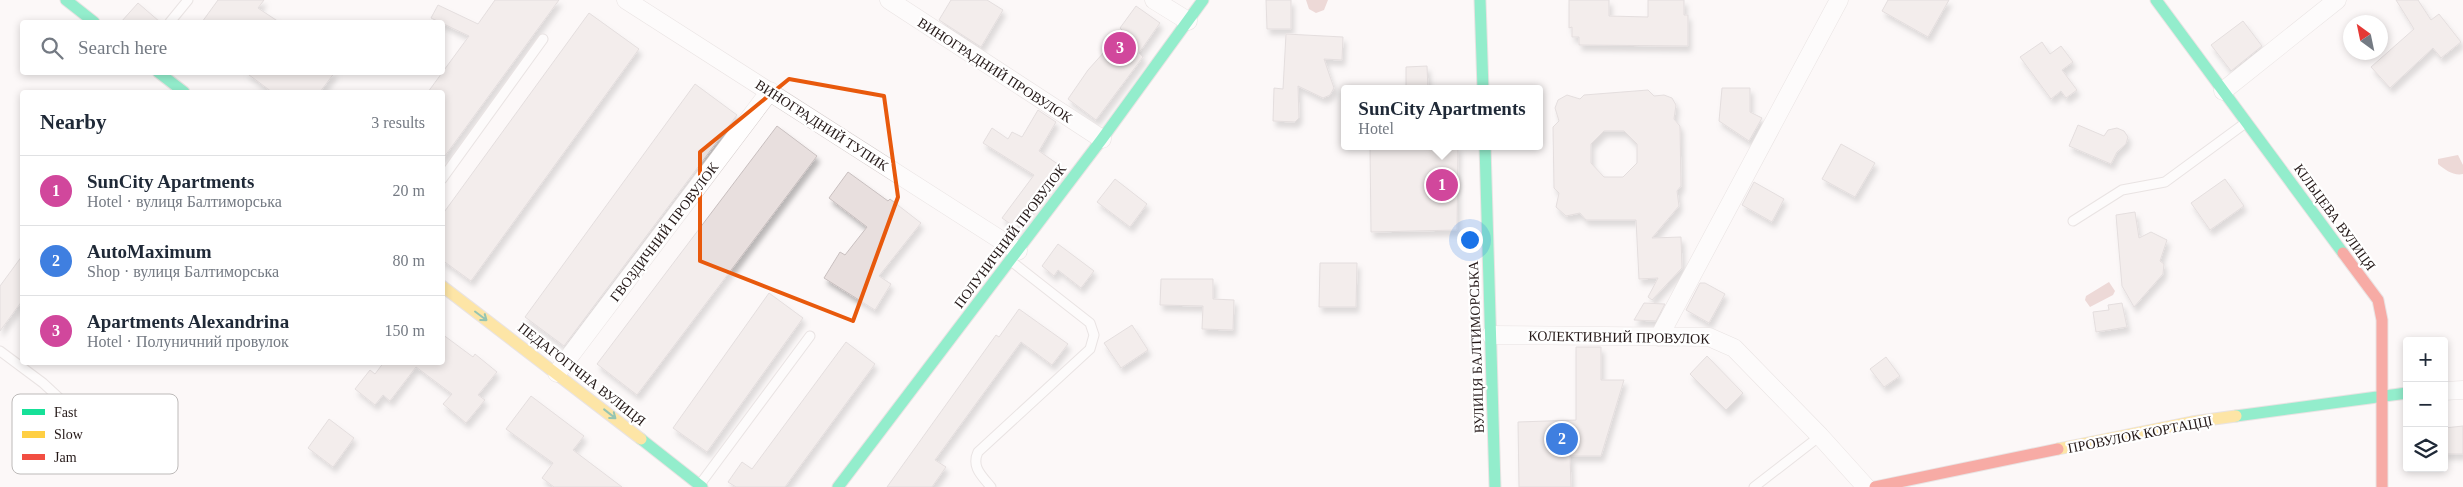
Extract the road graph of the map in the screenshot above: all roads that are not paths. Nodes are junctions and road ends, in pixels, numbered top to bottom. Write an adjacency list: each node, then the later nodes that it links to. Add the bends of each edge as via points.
1 (66, 0): 11 (street)
2 (188, 0): 12 (lane)
3 (626, 0): 18 (street, ВИНОГРАДНИЙ ТУПИК)
4 (889, 0): 21 (street, ВИНОГРАДНИЙ ПРОВУЛОК)
5 (1154, 0): 13 (street)
6 (1204, 0): 13 (street, ПОЛУНИЧНИЙ ПРОВУЛОК)
7 (1480, 0): 16 (street)
8 (1839, 0): 29 (street)
9 (2156, 0): 19 (street, КІЛЬЦЕВА ВУЛИЦЯ)
10 (2337, 0): 19 (street)
11 (91, 20)
12 (172, 20)
13 (1188, 21): 21 (street, ПОЛУНИЧНИЙ ПРОВУЛОК)
14 (543, 39): 23 (lane)
15 (162, 75): 17 (street)
16 (1483, 85)
17 (181, 90)
18 (770, 91): 25 (street, ВИНОГРАДНИЙ ТУПИК); 31 (street, ГВОЗДИЧНИЙ ПРОВУЛОК)
19 (2223, 91): 20 (street, КІЛЬЦЕВА ВУЛИЦЯ)
20 (2247, 123): 24 (lane, via 2165,182 2122,190); 36 (street, КІЛЬЦЕВА ВУЛИЦЯ, via 2378,300 2382,320)
21 (1102, 139): 25 (street, ПОЛУНИЧНИЙ ПРОВУЛОК)
22 (1485, 150): 27 (street, ВУЛИЦЯ БАЛТИМОРСЬКА)
23 (445, 175)
24 (2073, 221)
25 (1014, 256): 39 (street, ПОЛУНИЧНИЙ ПРОВУЛОК); 40 (lane, via 1090,323 1094,335 1090,349 978,452 976,467)
26 (445, 288): 31 (street, ПЕДАГОГІЧНА ВУЛИЦЯ, one-way to 31)
27 (1491, 334): 29 (street, КОЛЕКТИВНИЙ ПРОВУЛОК); 41 (street, ВУЛИЦЯ БАЛТИМОРСЬКА)
28 (810, 336): 38 (lane)
29 (1659, 337): 37 (street, КОЛЕКТИВНИЙ ПРОВУЛОК, via 1709,337 1734,348)
30 (0, 351): 35 (lane)
31 (558, 373): 38 (street, ПЕДАГОГІЧНА ВУЛИЦЯ, one-way to 38)
32 (2463, 390): 33 (street)
33 (2448, 392)
34 (2403, 393): 36 (street, ПРОВУЛОК КОРТАЦЦІ)
35 (55, 394)
36 (2384, 395): 44 (street, ПРОВУЛОК КОРТАЦЦІ, via 2192,422); 45 (street, КІЛЬЦЕВА ВУЛИЦЯ)
37 (1820, 436): 42 (lane); 43 (street, КОЛЕКТИВНИЙ ПРОВУЛОК)
38 (701, 486)
39 (838, 487)
40 (992, 487)
41 (1495, 487)
42 (1754, 487)
43 (1866, 487)
44 (1875, 487)
45 (2382, 487)

